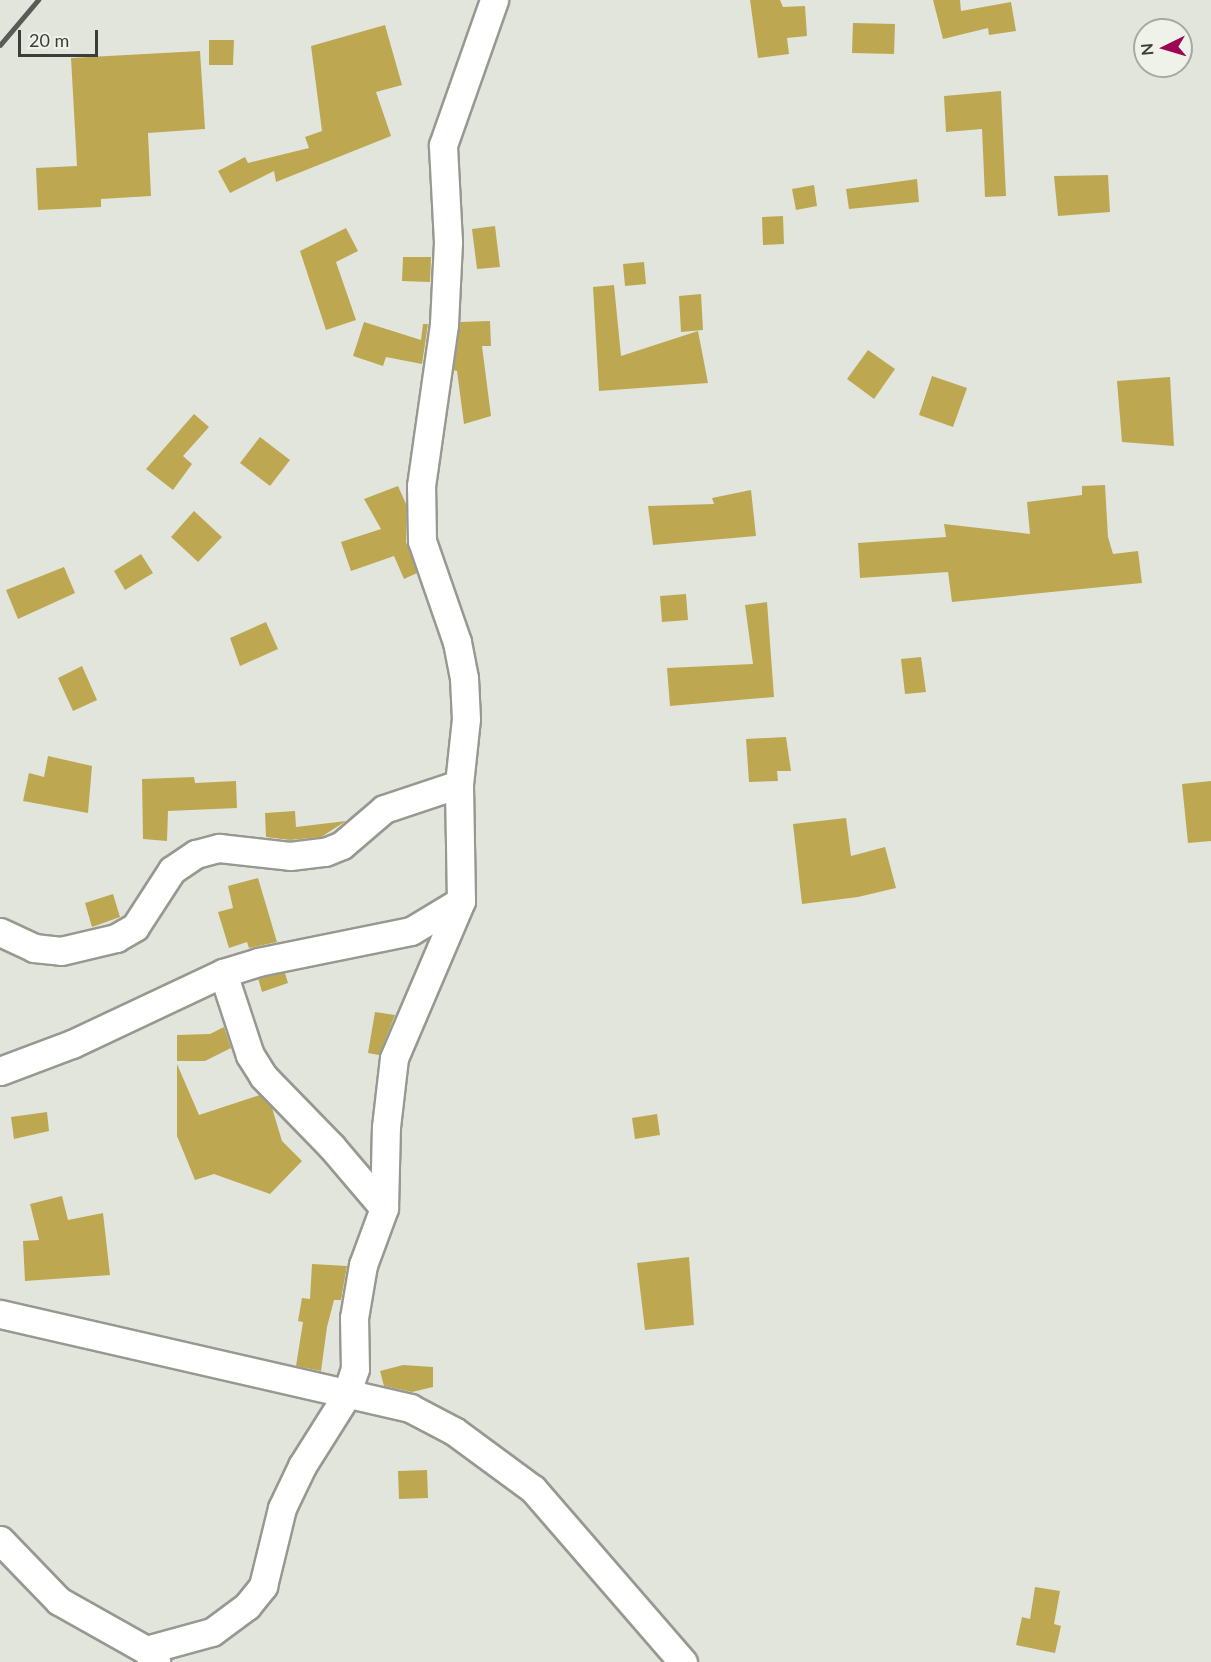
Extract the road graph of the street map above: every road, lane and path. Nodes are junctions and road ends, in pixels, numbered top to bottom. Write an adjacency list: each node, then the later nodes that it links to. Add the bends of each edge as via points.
1 (494, 0): 2 (street, via 443,145 448,242 444,324 421,486 422,541 457,642 464,678 466,719)
2 (459, 784): 3 (street); 4 (street, via 384,809 342,845 325,852 290,856 219,848 196,854 172,870 149,910 135,927 116,938 61,951 34,948)
3 (461, 901): 5 (street, via 411,931 258,962); 7 (street, via 394,1058 386,1126)
4 (0, 932)
5 (223, 973): 6 (street, via 72,1044); 7 (street, via 250,1055 263,1076)
6 (0, 1071)
7 (384, 1208): 9 (street, via 363,1265 354,1318 355,1369)
8 (0, 1314): 9 (street)
9 (346, 1396): 11 (street, via 302,1466 282,1508 263,1586 247,1606 212,1632); 12 (street, via 410,1408 454,1431 505,1466 571,1529)
10 (0, 1540): 11 (street, via 58,1601)
11 (151, 1656)
12 (683, 1662)

